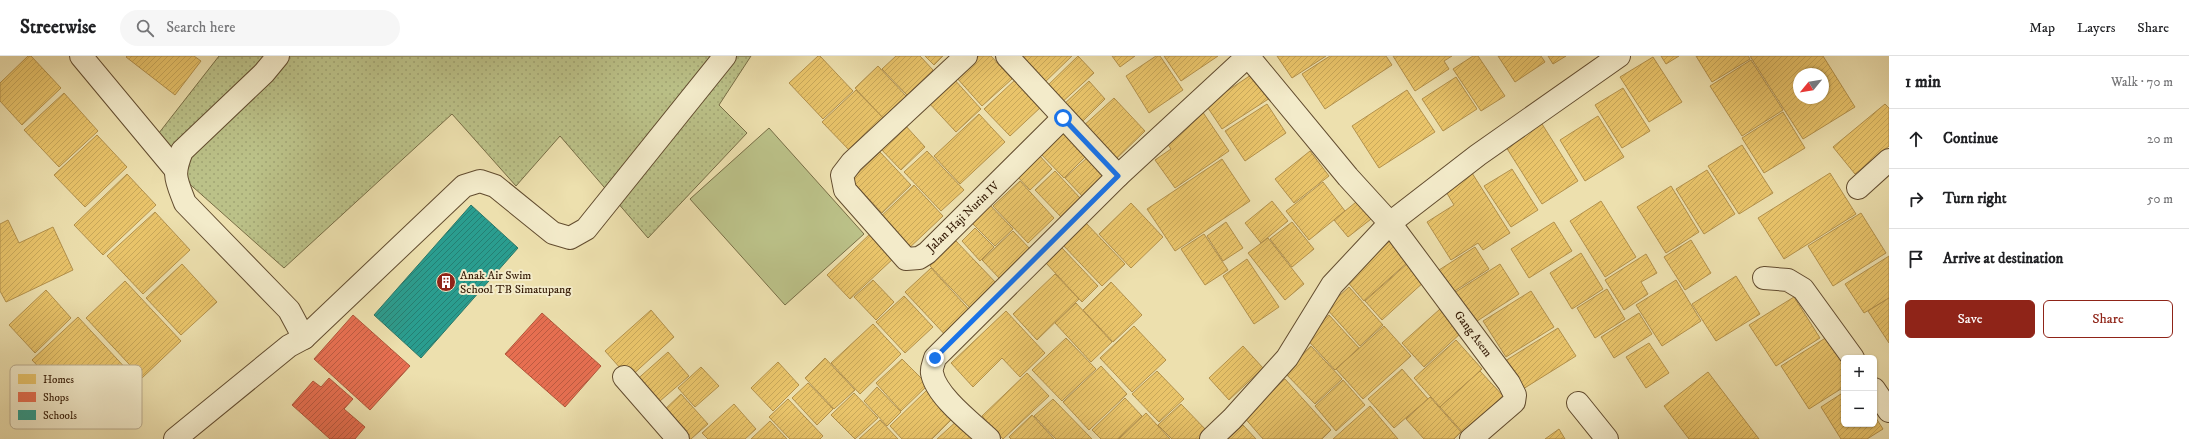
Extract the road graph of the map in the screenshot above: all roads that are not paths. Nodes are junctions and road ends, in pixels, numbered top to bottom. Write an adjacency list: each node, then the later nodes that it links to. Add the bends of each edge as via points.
1 (81, 56): 10 (street)
2 (278, 56): 10 (street, via 264,74 182,151)
3 (725, 56): 15 (street, via 586,229 570,238 553,233 495,186 480,181 464,186)
4 (966, 56): 8 (street, Jalan Haji Nurin IV, via 844,170 842,179 845,190 906,259 919,258 927,253)
5 (1007, 56): 8 (street)
6 (1248, 56): 11 (street); 13 (street, Gang Asem, via 1338,166)
7 (1619, 56): 13 (street, via 1478,155)
8 (1063, 118): 11 (street)
9 (1889, 160): 12 (street)
10 (175, 169): 15 (street, via 177,183 185,203 289,310)
11 (1118, 176): 23 (street, via 935,358 932,373 936,385)
12 (1858, 188)
13 (1390, 223): 24 (street, via 1332,285 1287,358); 25 (street, Gang Asem, via 1514,391 1514,402 1510,408)
14 (1764, 278): 16 (street, via 1788,280 1803,289)
15 (304, 338): 21 (street, via 289,346)
16 (1851, 355)
17 (624, 377): 22 (street)
18 (1875, 391): 20 (street)
19 (1578, 403): 26 (street)
20 (1889, 410)
21 (175, 439)
22 (678, 439)
23 (989, 439)
24 (1211, 439)
25 (1472, 439)
26 (1607, 439)

